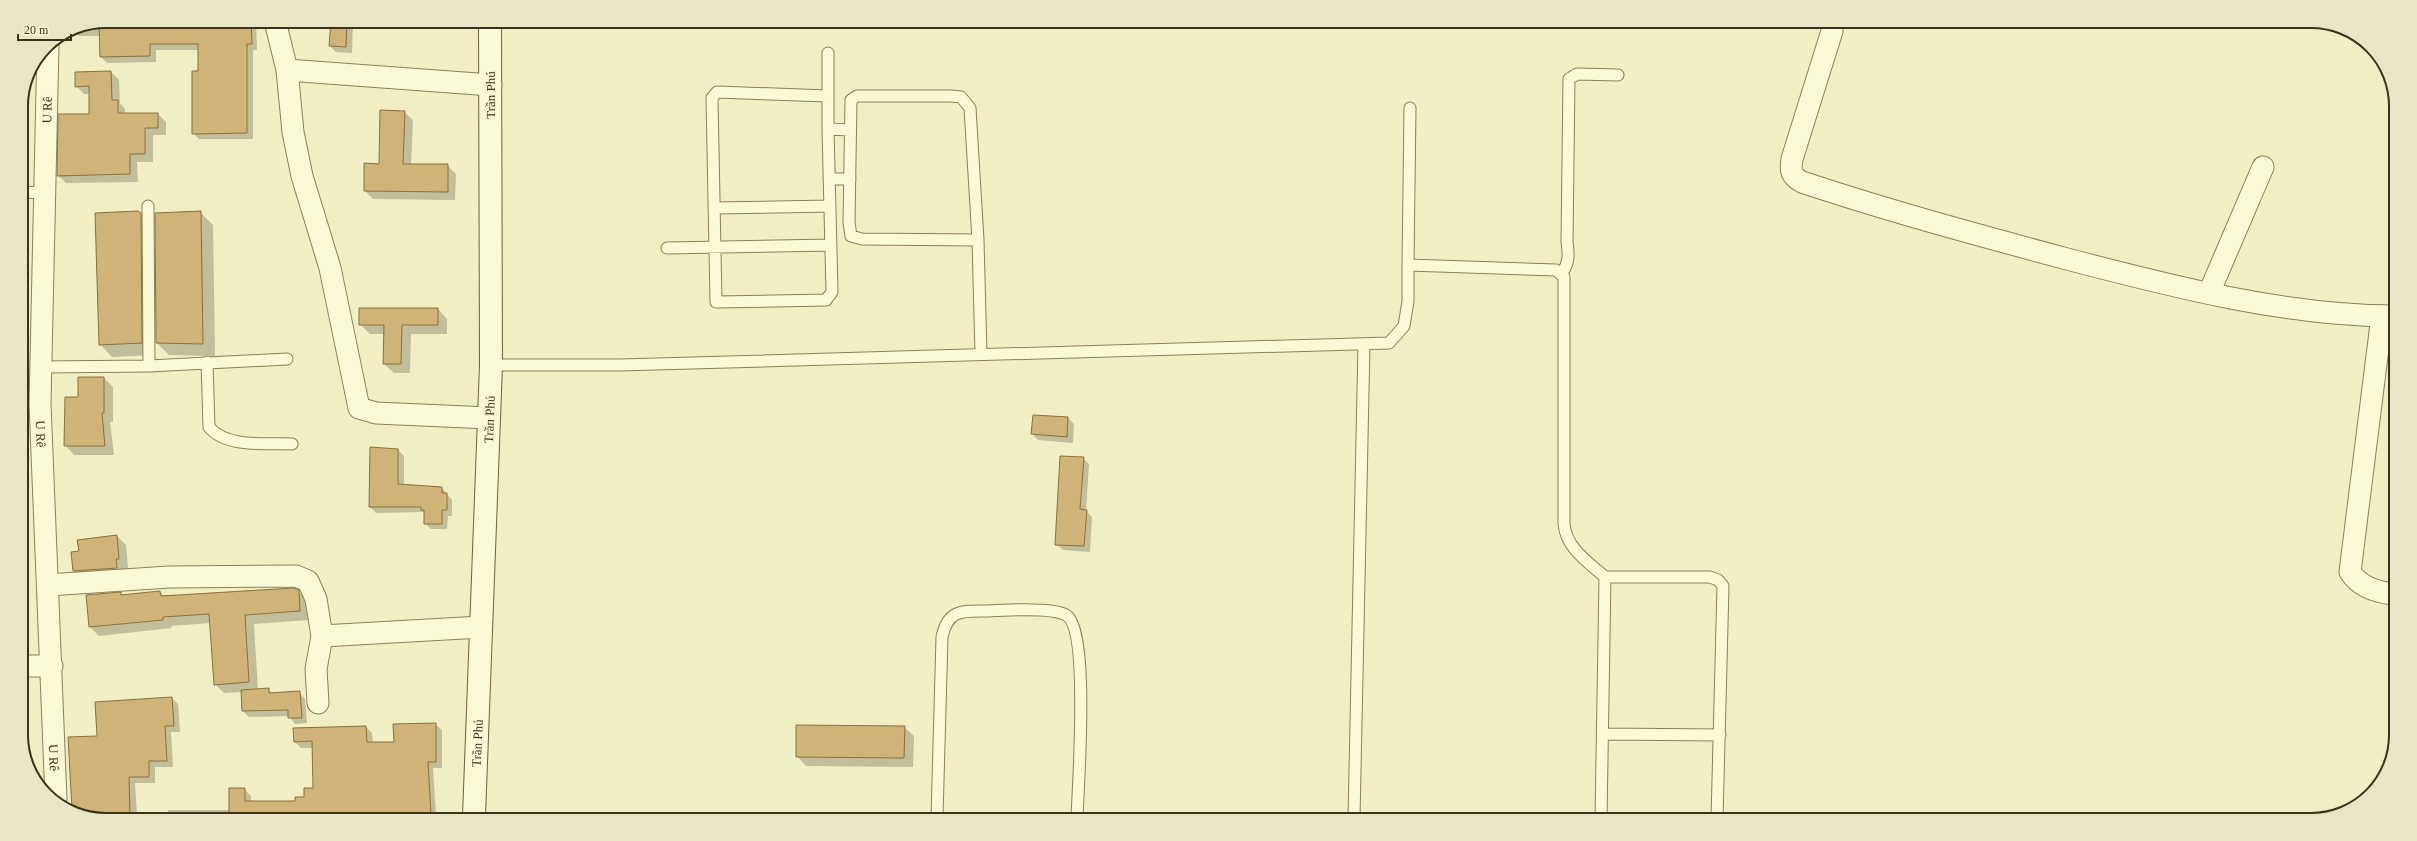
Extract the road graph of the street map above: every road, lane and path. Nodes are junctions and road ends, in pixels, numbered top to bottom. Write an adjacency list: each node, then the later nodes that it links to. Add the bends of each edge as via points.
1 (277, 28): 6 (street)
2 (490, 28): 8 (street, Trần Phú)
3 (1832, 31): 29 (street, via 1792,159 1790,170 1794,177 1821,189 2023,247 2142,279)
4 (828, 53): 9 (lane)
5 (45, 58): 17 (street, U Rê)
6 (287, 70): 8 (street); 39 (street, via 292,132 302,176 330,268 359,408 376,414)
7 (1618, 75): 28 (lane, via 1577,74 1569,79 1569,252)
8 (491, 84): 35 (street, Trần Phú)
9 (828, 96): 11 (lane); 20 (lane, via 717,92 712,98)
10 (1410, 108): 27 (lane)
11 (828, 129): 12 (lane); 14 (lane)
12 (850, 130): 15 (lane); 23 (lane, via 851,100 857,96 951,96 961,97 967,102 970,108)
13 (2263, 167): 29 (street)
14 (829, 179): 15 (lane); 19 (lane)
15 (850, 179): 22 (lane)
16 (28, 192): 17 (lane)
17 (45, 193): 37 (street, U Rê)
18 (148, 206): 36 (lane)
19 (830, 206): 20 (lane); 21 (lane)
20 (714, 208): 25 (lane)
21 (830, 228): 22 (lane); 24 (lane)
22 (850, 229): 23 (lane, via 851,236 862,239)
23 (978, 240): 32 (lane)
24 (831, 245): 25 (lane); 25 (lane, via 832,292 826,300 722,304 716,302)
25 (714, 247): 26 (lane)
26 (667, 248)
27 (1408, 265): 28 (lane, via 1552,269); 31 (lane, via 1408,300 1404,326 1389,343)
28 (1562, 273): 41 (lane, via 1565,533 1570,544)
29 (2209, 293): 30 (street, via 2310,311)
30 (2388, 316): 43 (street, via 2350,572 2361,584)
31 (1364, 344): 32 (lane); 55 (lane)
32 (981, 354): 35 (lane, via 620,365)
33 (287, 359): 34 (lane)
34 (207, 362): 36 (lane); 40 (lane, via 209,428 215,435 239,442)
35 (491, 365): 39 (street, Trần Phú)
36 (149, 366): 37 (lane)
37 (41, 367): 38 (street, U Rê)
38 (30, 404): 42 (street, U Rê)
39 (489, 418): 44 (street, Trần Phú)
40 (292, 444)
41 (1605, 577): 49 (lane); 50 (lane, via 1710,577 1718,580 1723,586)
42 (48, 585): 45 (street, via 169,577 296,576 308,581 316,598); 47 (street, U Rê)
43 (2389, 593)
44 (481, 627): 45 (street); 52 (street, Trần Phú)
45 (322, 636): 48 (street, via 316,669)
46 (28, 666): 47 (street)
47 (52, 666): 51 (street, U Rê)
48 (318, 703)
49 (1603, 734): 50 (lane); 56 (lane)
50 (1720, 734): 57 (lane)
51 (56, 794)
52 (474, 813)
53 (938, 813): 54 (lane, via 942,637 945,623 950,617 962,611 1006,610 1055,611 1066,615 1073,622 1079,651)
54 (1077, 813)
55 (1354, 813)
56 (1601, 813)
57 (1717, 813)

